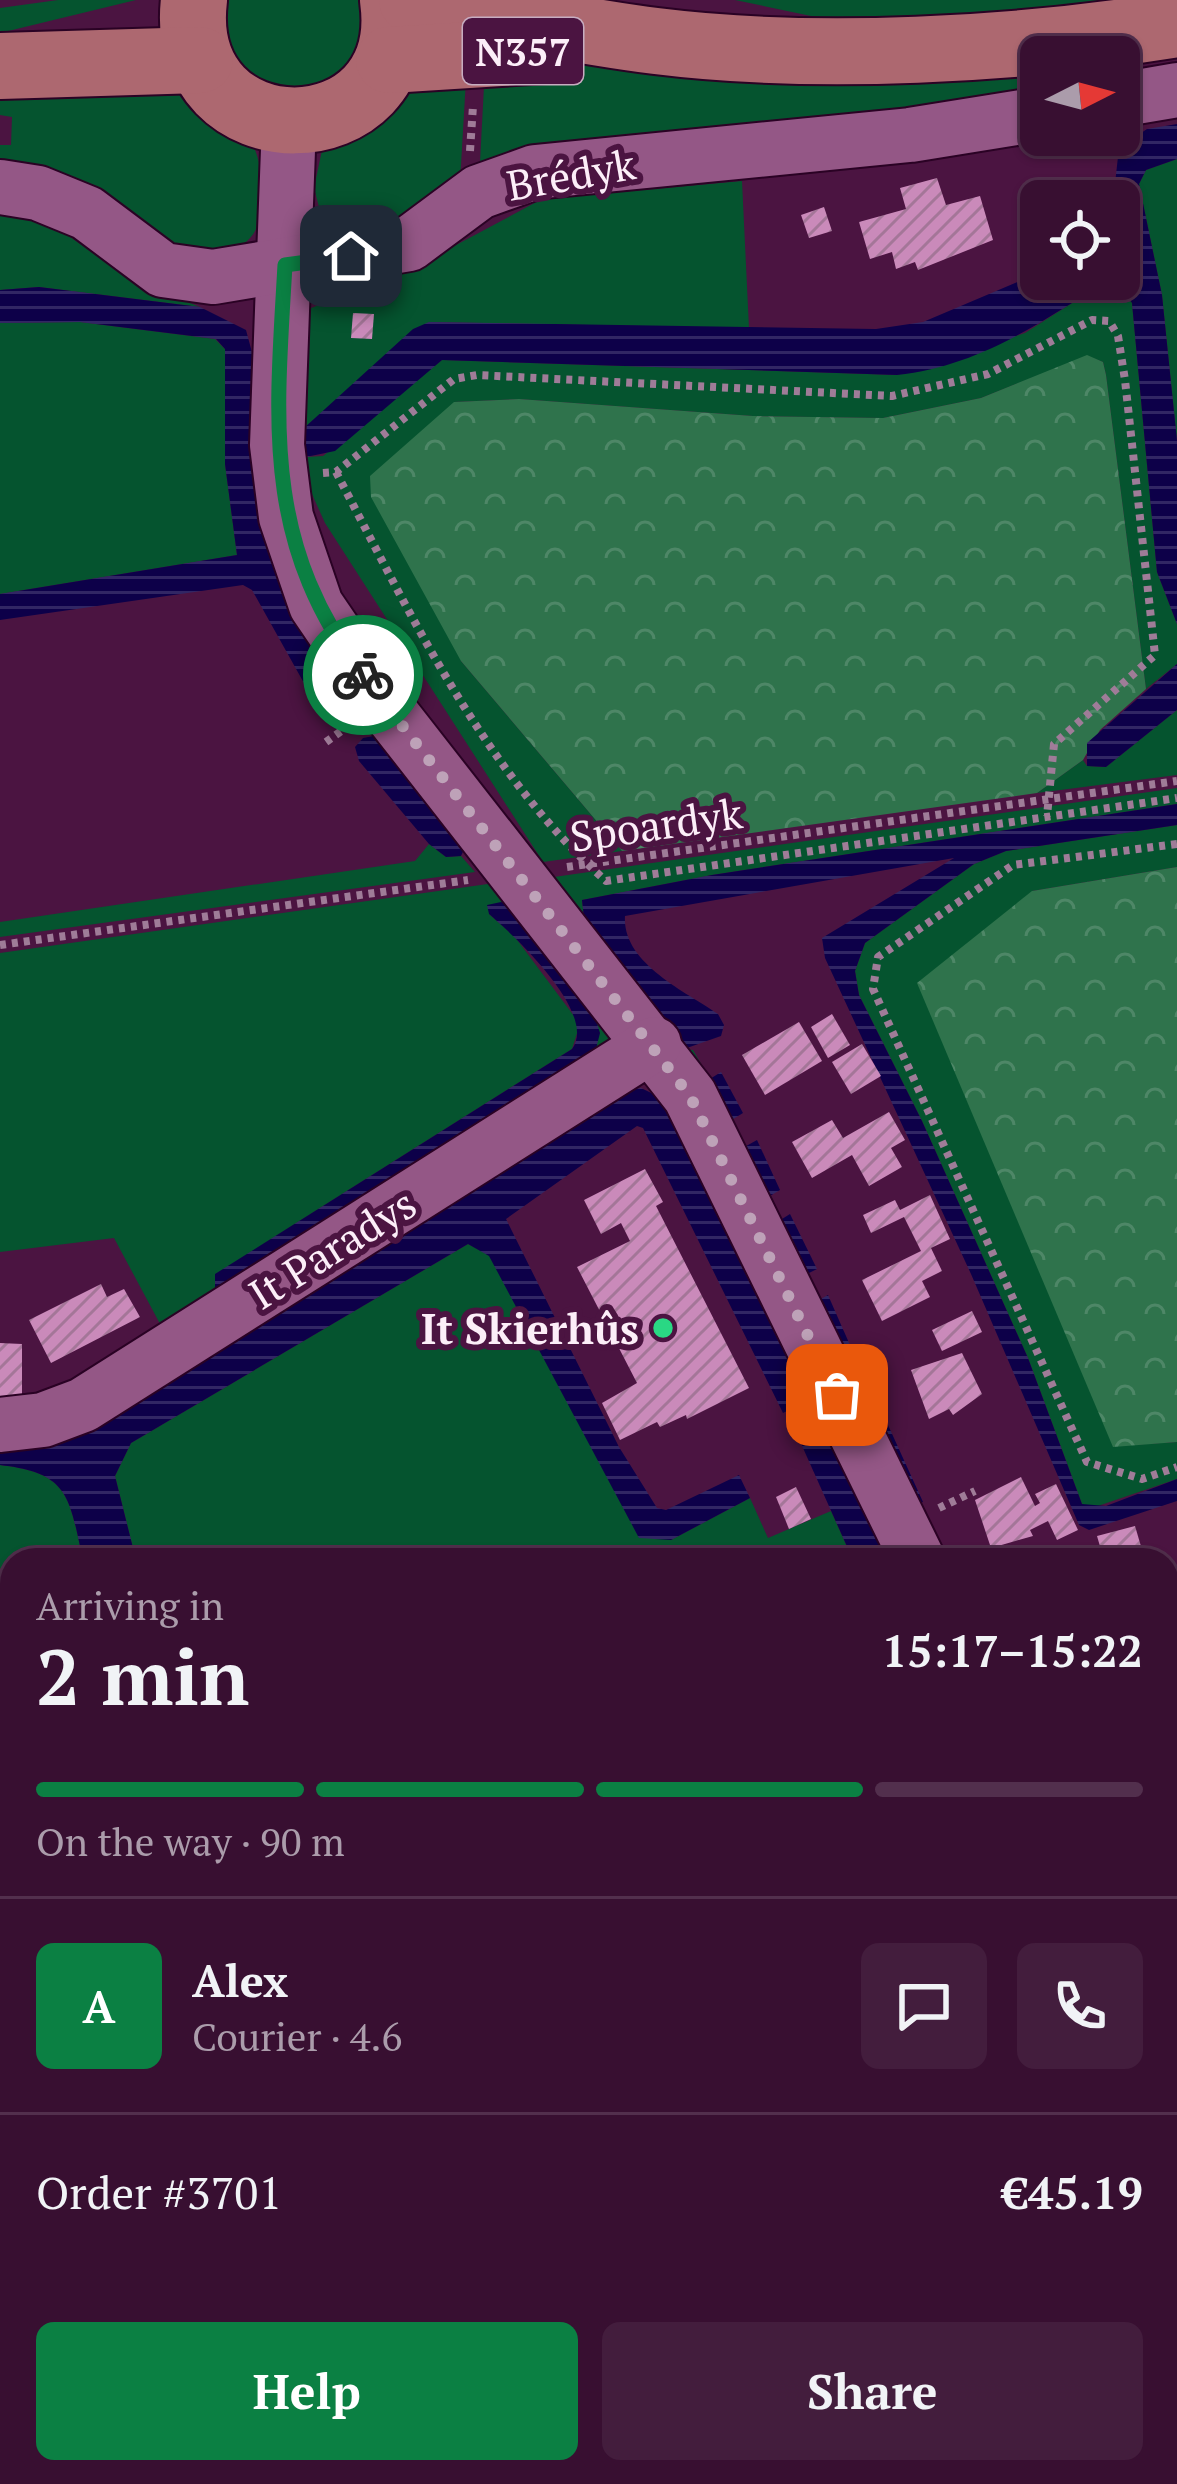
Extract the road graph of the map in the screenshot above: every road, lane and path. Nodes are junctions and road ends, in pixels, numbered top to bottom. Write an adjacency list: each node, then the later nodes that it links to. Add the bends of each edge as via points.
1 (412, 0): 5 (main road, N357)
2 (196, 21): 6 (main road); 7 (main road); 11 (main road, via 229,100)
3 (1177, 24): 5 (main road, N357, via 909,47)
4 (391, 30): 5 (main road, N357); 11 (main road, via 358,100 320,120)
5 (658, 41)
6 (0, 46)
7 (0, 66)
8 (1177, 90): 9 (street)
9 (1140, 96)
10 (1020, 117): 13 (street, Brédyk, via 535,172 479,193 409,244)
11 (289, 123): 13 (street)
12 (0, 187): 13 (street, Brédyk, via 87,213 181,275)
13 (285, 265): 15 (street)
14 (336, 472): 15 (path); 18 (path, via 436,389 465,377 892,396 988,374 1092,320 1109,321 1125,380 1155,655 1054,744); 21 (path, via 495,753)
15 (279, 478): 22 (street, via 322,616)
16 (1177, 781): 18 (path, Spoardyk)
17 (1177, 798): 19 (path)
18 (1045, 800): 19 (path); 21 (path, Spoardyk)
19 (1048, 816): 21 (path, via 606,881)
20 (1177, 844): 26 (path, via 1013,865 878,957 873,988 1087,1462 1142,1479)
21 (586, 864): 22 (path, Spoardyk)
22 (518, 873): 23 (path, Spoardyk); 24 (street)
23 (0, 945)
24 (654, 1044): 25 (street, It Paradys, via 83,1405); 27 (street, via 716,1144)
25 (0, 1425)
26 (1177, 1467)
27 (912, 1548)

